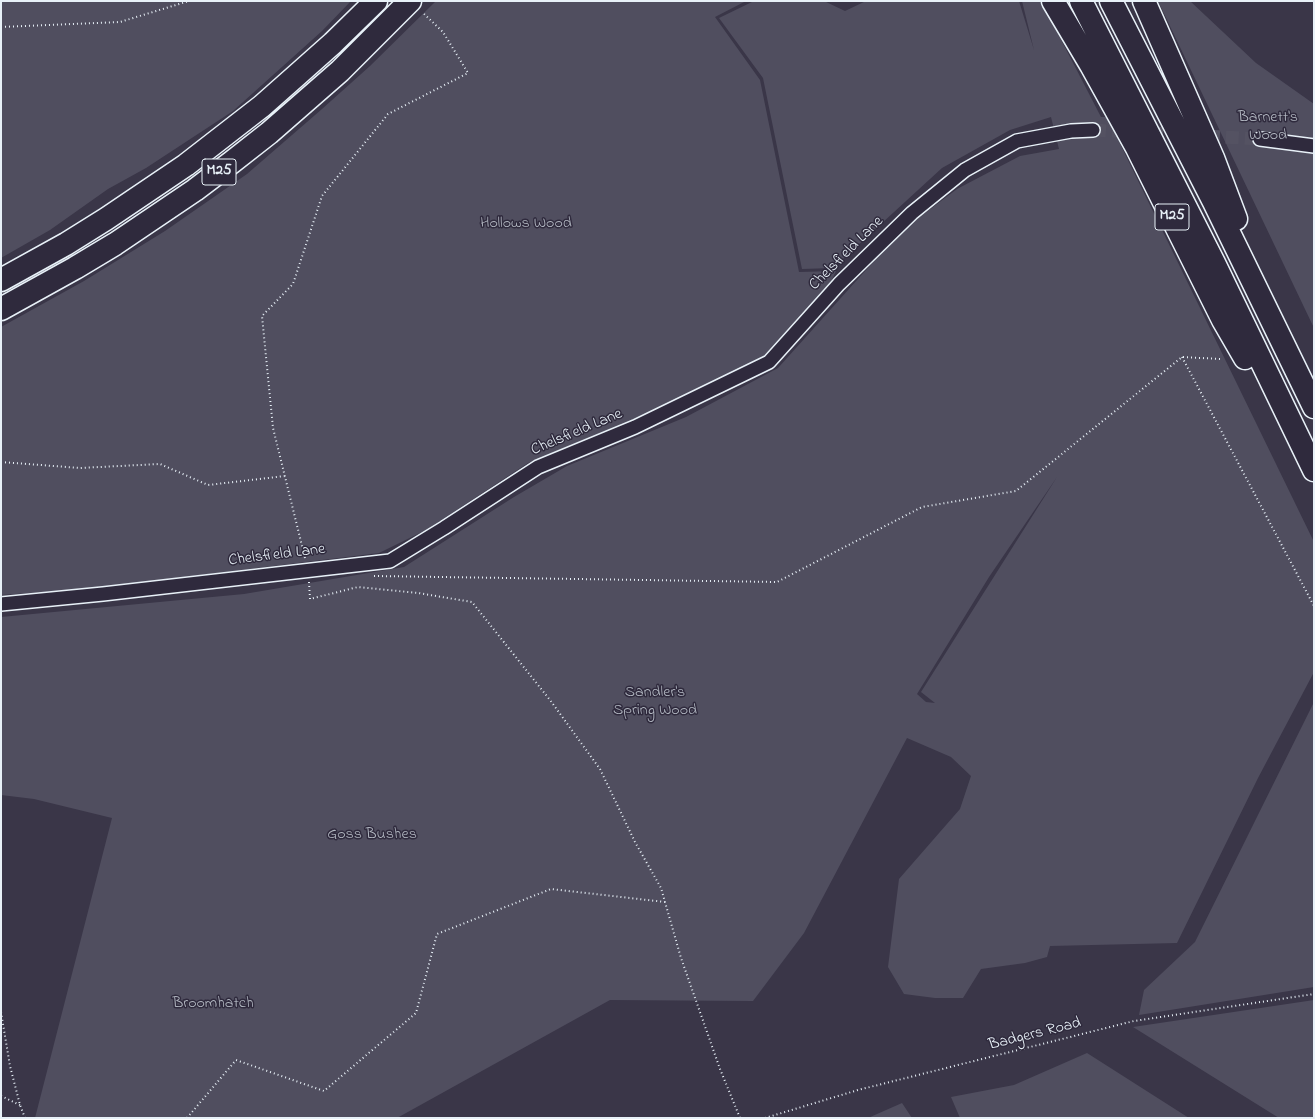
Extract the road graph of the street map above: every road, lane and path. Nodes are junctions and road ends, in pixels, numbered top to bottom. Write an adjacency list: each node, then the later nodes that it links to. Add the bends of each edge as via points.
1 (189, 1): 8 (path, via 120,22)
2 (376, 1): 12 (highway, M25, via 297,75 186,165 100,223)
3 (1053, 1): 18 (highway, M25, via 1137,148 1223,320)
4 (1081, 1): 18 (highway, M25, via 1204,243)
5 (1111, 1): 14 (highway, M25)
6 (1144, 1): 14 (highway, M25, via 1213,158)
7 (416, 6): 13 (highway, M25, via 269,133 195,190 115,244); 21 (path, via 443,32 468,73 388,114 322,196 293,284 262,316 273,428)
8 (1, 28)
9 (1093, 130): 22 (street, Chelsfield Lane, via 1070,131 1017,141 965,170 912,213 844,278 769,362 635,427 538,467 390,561)
10 (1260, 139): 11 (street)
11 (1314, 146)
12 (1, 280)
13 (1, 309)
14 (1270, 316): 17 (highway, M25)
15 (1182, 357): 16 (path); 23 (path, via 1016,491 922,507 777,582); 25 (path)
16 (1220, 359)
17 (1314, 407)
18 (1295, 430): 20 (highway, M25)
19 (1, 462): 21 (path, via 80,468 160,464 208,485)
20 (1314, 470)
21 (285, 476): 22 (path)
22 (308, 570): 24 (street, Chelsfield Lane); 26 (path, via 310,599 358,587 472,602 550,700 600,769 635,842 661,888)
23 (372, 576)
24 (1, 604)
25 (1314, 606)
26 (665, 902): 32 (path, via 552,889 437,934 416,1013 324,1091 236,1060); 33 (path, via 681,958)
27 (1314, 994): 34 (path, Badgers Road, via 1134,1021 858,1090)
28 (1, 1012): 30 (path)
29 (1, 1096): 30 (path)
30 (20, 1105): 31 (path)
31 (24, 1118)
32 (187, 1118)
33 (740, 1118)
34 (765, 1118)

